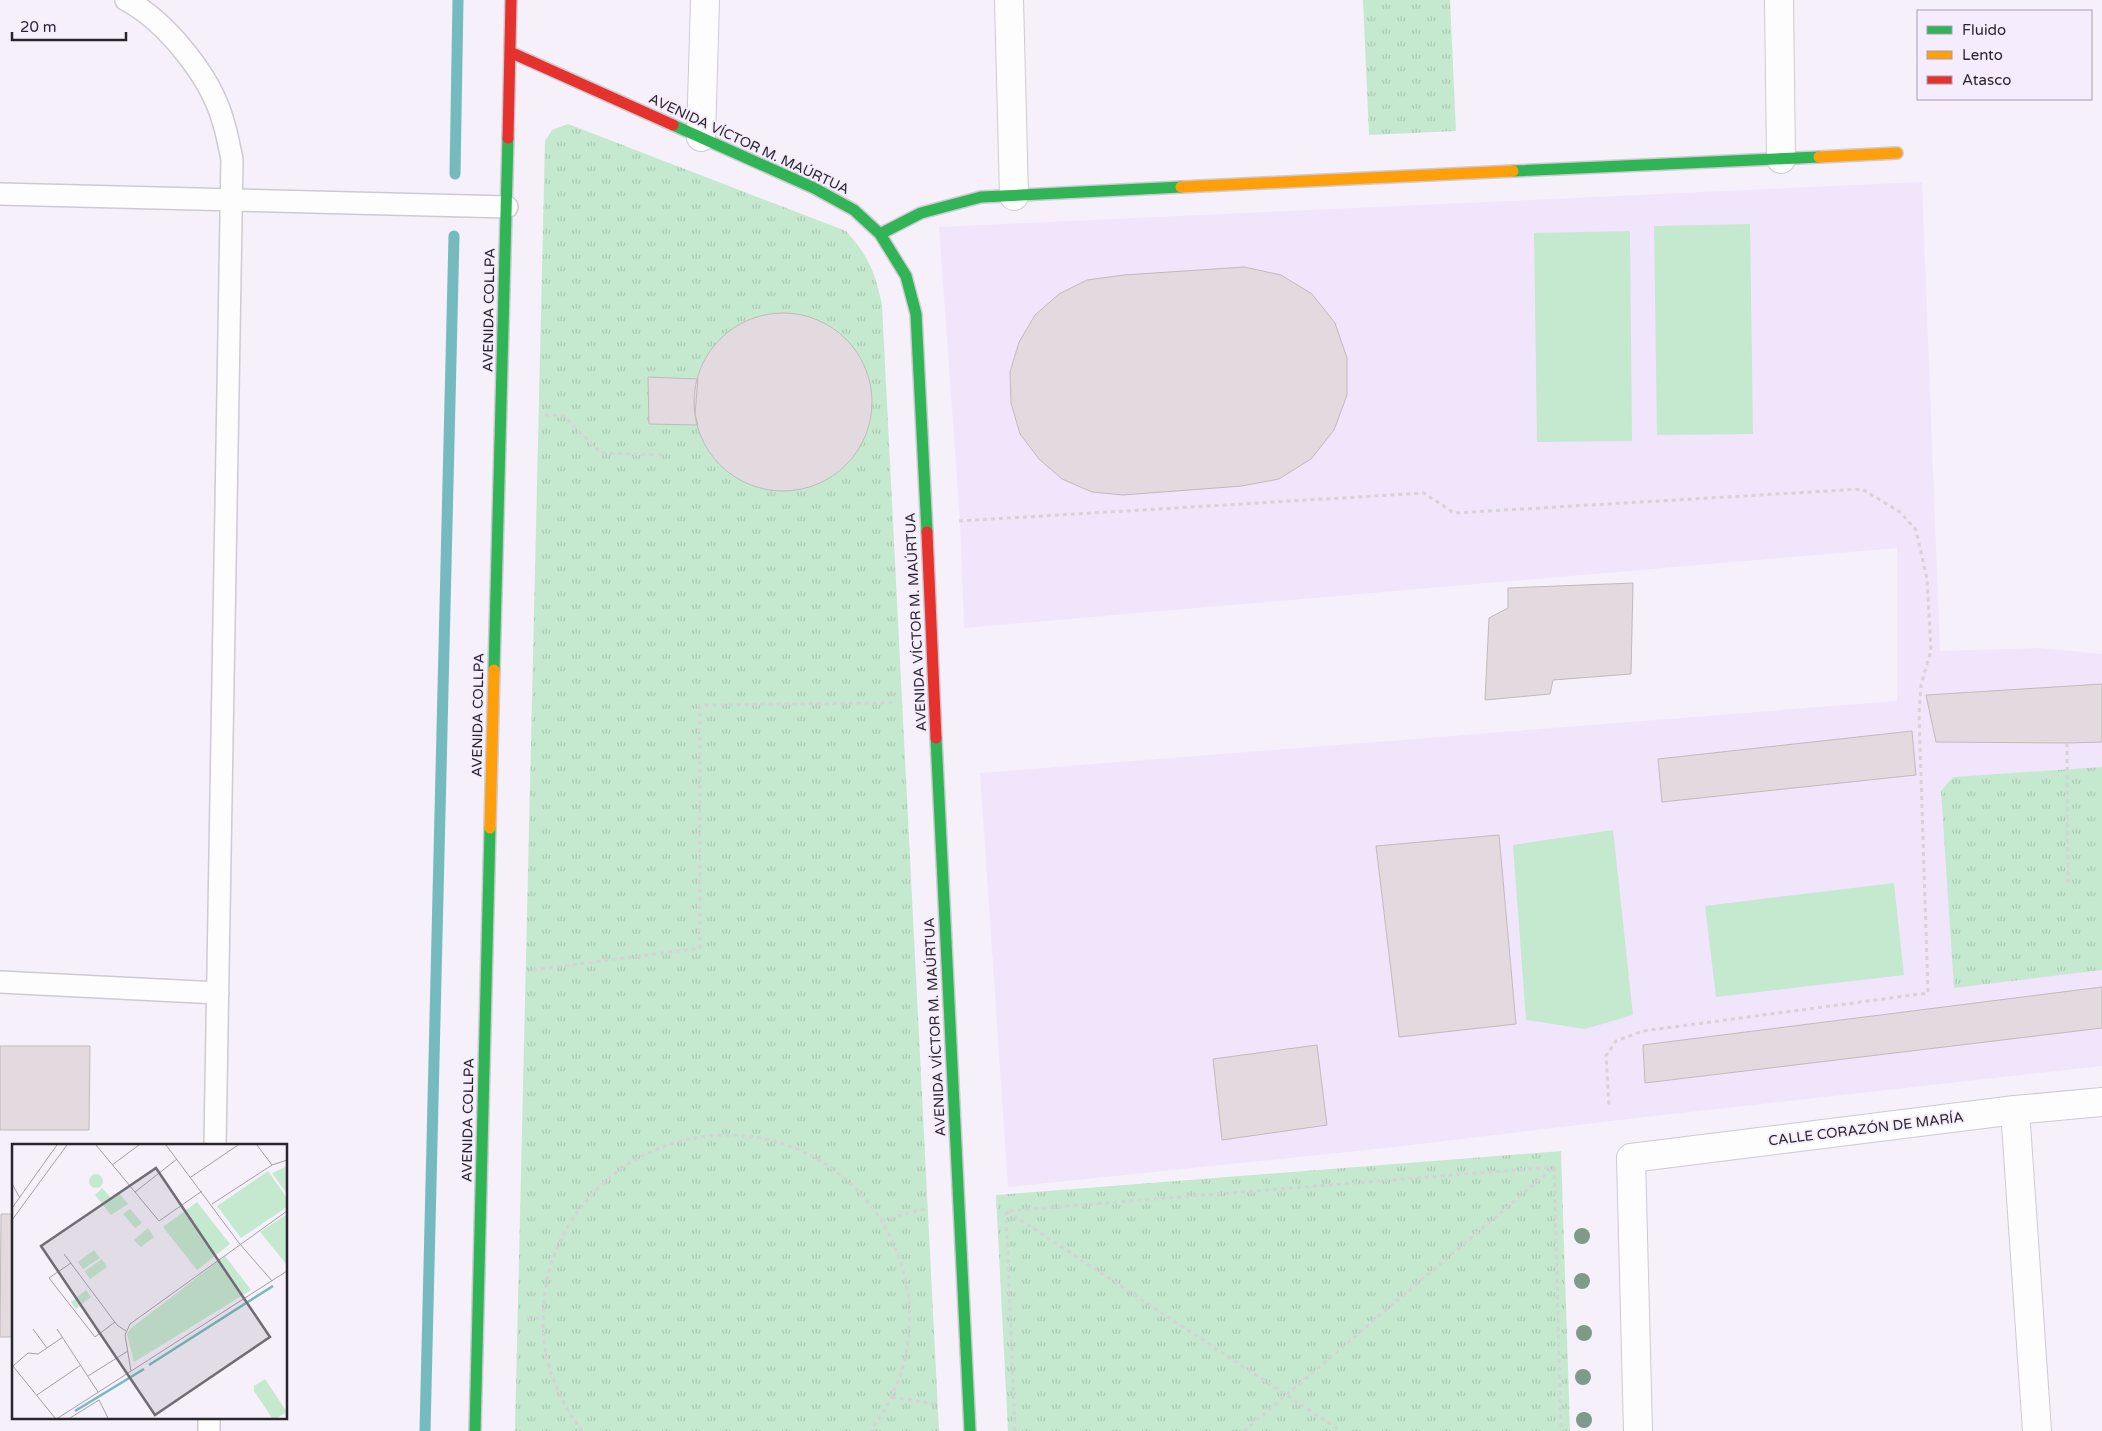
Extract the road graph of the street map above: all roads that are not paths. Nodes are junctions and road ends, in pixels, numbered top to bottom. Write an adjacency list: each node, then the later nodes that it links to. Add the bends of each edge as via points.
1 (126, 0): 12 (lane, via 170,34 204,78 223,119 232,159)
2 (511, 0): 6 (street, AVENIDA COLLPA)
3 (706, 0): 7 (street)
4 (1009, 0): 11 (street)
5 (1779, 0): 9 (street)
6 (510, 52): 7 (street, AVENIDA VÍCTOR M. MAÚRTUA); 13 (street, AVENIDA COLLPA)
7 (701, 137): 14 (street, AVENIDA VÍCTOR M. MAÚRTUA, via 814,188 854,210)
8 (1897, 153): 9 (street)
9 (1781, 159): 11 (street)
10 (0, 194): 12 (lane)
11 (1014, 196): 14 (street, via 981,197 921,213)
12 (230, 199): 13 (lane); 16 (lane)
13 (507, 207): 22 (street, AVENIDA COLLPA)
14 (880, 234): 23 (street, AVENIDA VÍCTOR M. MAÚRTUA, via 906,276 916,314)
15 (0, 982): 16 (lane)
16 (218, 993): 19 (lane)
17 (2102, 1102): 18 (street, CALLE CORAZÓN DE MARÍA)
18 (2015, 1110): 24 (street, CALLE CORAZÓN DE MARÍA, via 1631,1158); 25 (street)
19 (215, 1144)
20 (209, 1418): 21 (lane)
21 (209, 1431)
22 (475, 1431)
23 (970, 1431)
24 (1638, 1431)
25 (2038, 1431)

